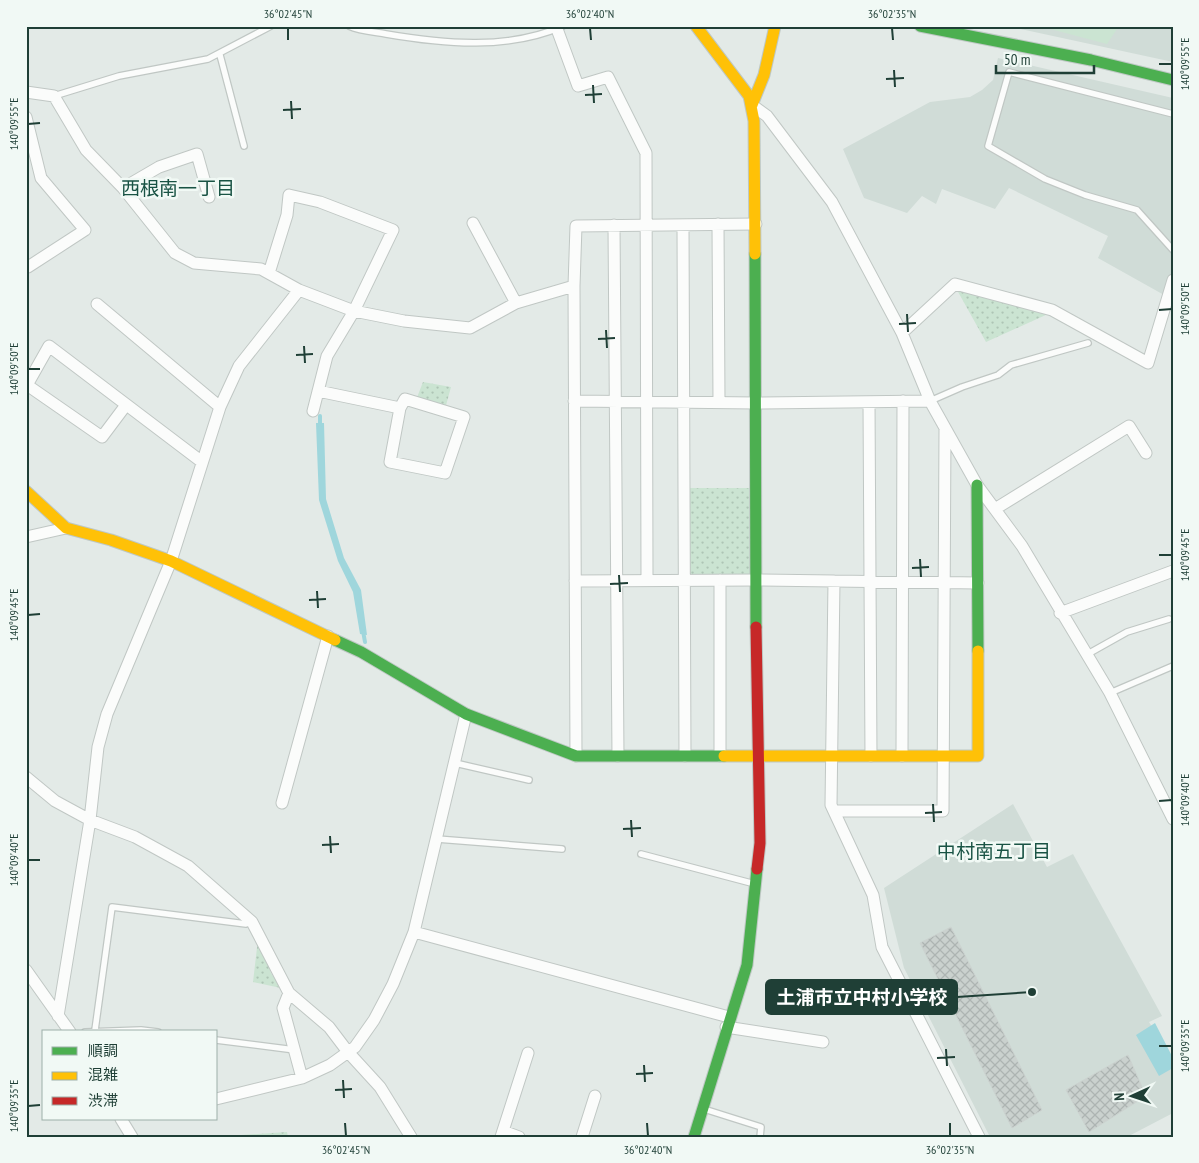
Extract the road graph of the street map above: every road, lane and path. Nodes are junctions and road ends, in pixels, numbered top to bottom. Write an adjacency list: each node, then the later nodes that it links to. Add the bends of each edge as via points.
1 (271, 26): 7 (lane)
2 (349, 26): 6 (lane, via 417,39 484,43 521,39)
3 (696, 26): 11 (main road, via 742,86)
4 (775, 26): 11 (main road, via 764,74)
5 (920, 26): 8 (main road)
6 (560, 28): 22 (street, via 578,86 608,77 646,153)
7 (220, 54): 10 (lane, via 118,76); 14 (lane)
8 (1173, 80)
9 (26, 92): 10 (street)
10 (54, 96): 15 (street, via 86,150)
11 (752, 105): 20 (main road); 32 (street, via 767,116 832,202)
12 (1173, 114): 23 (lane, via 1008,72 988,146 1045,179 1137,210)
13 (26, 117): 24 (street, via 41,178 85,230)
14 (244, 146)
15 (123, 188): 16 (street, via 158,167 197,154); 25 (street, via 176,253 194,263 261,269)
16 (209, 197)
17 (473, 223): 29 (street)
18 (683, 224): 19 (street); 22 (street); 40 (street)
19 (718, 224): 20 (street); 41 (street)
20 (756, 224): 43 (main road)
21 (614, 225): 22 (street); 27 (street, via 576,226); 36 (street)
22 (648, 225): 39 (street)
23 (1173, 250)
24 (28, 267)
25 (270, 274): 28 (street); 31 (street, via 289,195 320,202 393,230)
26 (1173, 280): 32 (street, via 1148,363 1052,310 955,284)
27 (574, 286): 29 (street); 35 (street)
28 (299, 290): 31 (street); 45 (street, via 239,366)
29 (516, 303): 31 (street, via 470,328 404,321)
30 (97, 304): 45 (street)
31 (354, 311): 34 (street, via 327,356)
32 (902, 333): 38 (street)
33 (1088, 343): 38 (lane, via 1011,365 998,375)
34 (318, 391): 46 (street); 47 (street)
35 (574, 401): 36 (street); 63 (street)
36 (615, 401): 39 (street); 58 (street)
37 (903, 401): 38 (street); 42 (street); 66 (street)
38 (930, 401): 48 (street)
39 (648, 402): 40 (street); 59 (street)
40 (683, 402): 41 (street); 60 (street)
41 (719, 402): 43 (street)
42 (869, 402): 43 (street); 65 (street)
43 (756, 403): 62 (main road)
44 (126, 404): 44 (street, via 49,346 27,385 102,437); 50 (street)
45 (220, 407): 50 (street)
46 (400, 408): 46 (street, via 405,399 464,417 445,473 390,462)
47 (313, 411)
48 (945, 428): 51 (street); 67 (street)
49 (1146, 453): 53 (street, via 1129,426)
50 (202, 462): 56 (street)
51 (977, 485): 53 (street); 68 (main road)
52 (26, 491): 54 (main road)
53 (995, 509): 69 (street, via 1022,546)
54 (66, 528): 55 (street); 56 (main road)
55 (26, 537)
56 (171, 561): 71 (main road); 91 (street, via 107,714 98,748)
57 (1173, 570): 69 (street)
58 (616, 580): 59 (street); 63 (street); 77 (street)
59 (648, 580): 60 (street)
60 (685, 580): 61 (street); 78 (street)
61 (720, 580): 62 (street); 79 (street)
62 (757, 580): 64 (street); 80 (main road)
63 (575, 581): 76 (street)
64 (834, 581): 65 (street); 84 (street)
65 (870, 581): 66 (street); 81 (street)
66 (902, 582): 67 (street); 82 (street)
67 (943, 582): 68 (street); 83 (street)
68 (978, 583): 83 (main road, via 978,756)
69 (1060, 613): 72 (street)
70 (1169, 620): 72 (lane, via 1127,632)
71 (328, 636): 75 (main road); 88 (street)
72 (1086, 655): 74 (street)
73 (1173, 666): 74 (lane)
74 (1110, 693): 90 (street)
75 (466, 714): 76 (main road); 85 (street)
76 (576, 756): 77 (main road)
77 (618, 756): 78 (main road)
78 (684, 756): 79 (main road)
79 (720, 756): 80 (main road)
80 (757, 756): 84 (main road); 95 (main road, via 760,844)
81 (871, 756): 82 (main road); 84 (main road)
82 (902, 756): 83 (main road)
83 (943, 756): 89 (street, via 943,811)
84 (832, 757): 89 (street, via 831,805)
85 (455, 763): 87 (lane); 92 (street)
86 (26, 778): 91 (street, via 56,801)
87 (529, 780)
88 (282, 803)
89 (834, 811): 122 (street, via 873,895 882,947)
90 (1173, 819)
91 (90, 820): 96 (street, via 135,837 188,866); 100 (street)
92 (437, 839): 93 (lane); 97 (street)
93 (562, 848)
94 (641, 854): 95 (lane)
95 (755, 884): 101 (main road, via 747,965)
96 (252, 922): 99 (street); 103 (lane, via 246,924 112,907)
97 (414, 932): 101 (street); 108 (street, via 374,1020)
98 (26, 970): 100 (street)
99 (289, 993): 107 (street, via 283,1008); 108 (street, via 329,1027)
100 (58, 1016): 102 (street)
101 (728, 1022): 106 (street); 113 (main road)
102 (68, 1030)
103 (94, 1030): 104 (lane)
104 (141, 1030)
105 (218, 1040): 107 (lane)
106 (822, 1042)
107 (295, 1050): 110 (street)
108 (348, 1052): 110 (street); 117 (street, via 380,1087)
109 (528, 1053): 115 (street)
110 (302, 1078): 112 (street)
111 (595, 1096): 119 (street)
112 (218, 1099)
113 (702, 1109): 120 (main road); 121 (lane, via 762,1126)
114 (122, 1121): 116 (street)
115 (502, 1134): 118 (street)
116 (132, 1137)
117 (411, 1137)
118 (520, 1137)
119 (582, 1137)
120 (694, 1137)
121 (760, 1137)
122 (979, 1137)

